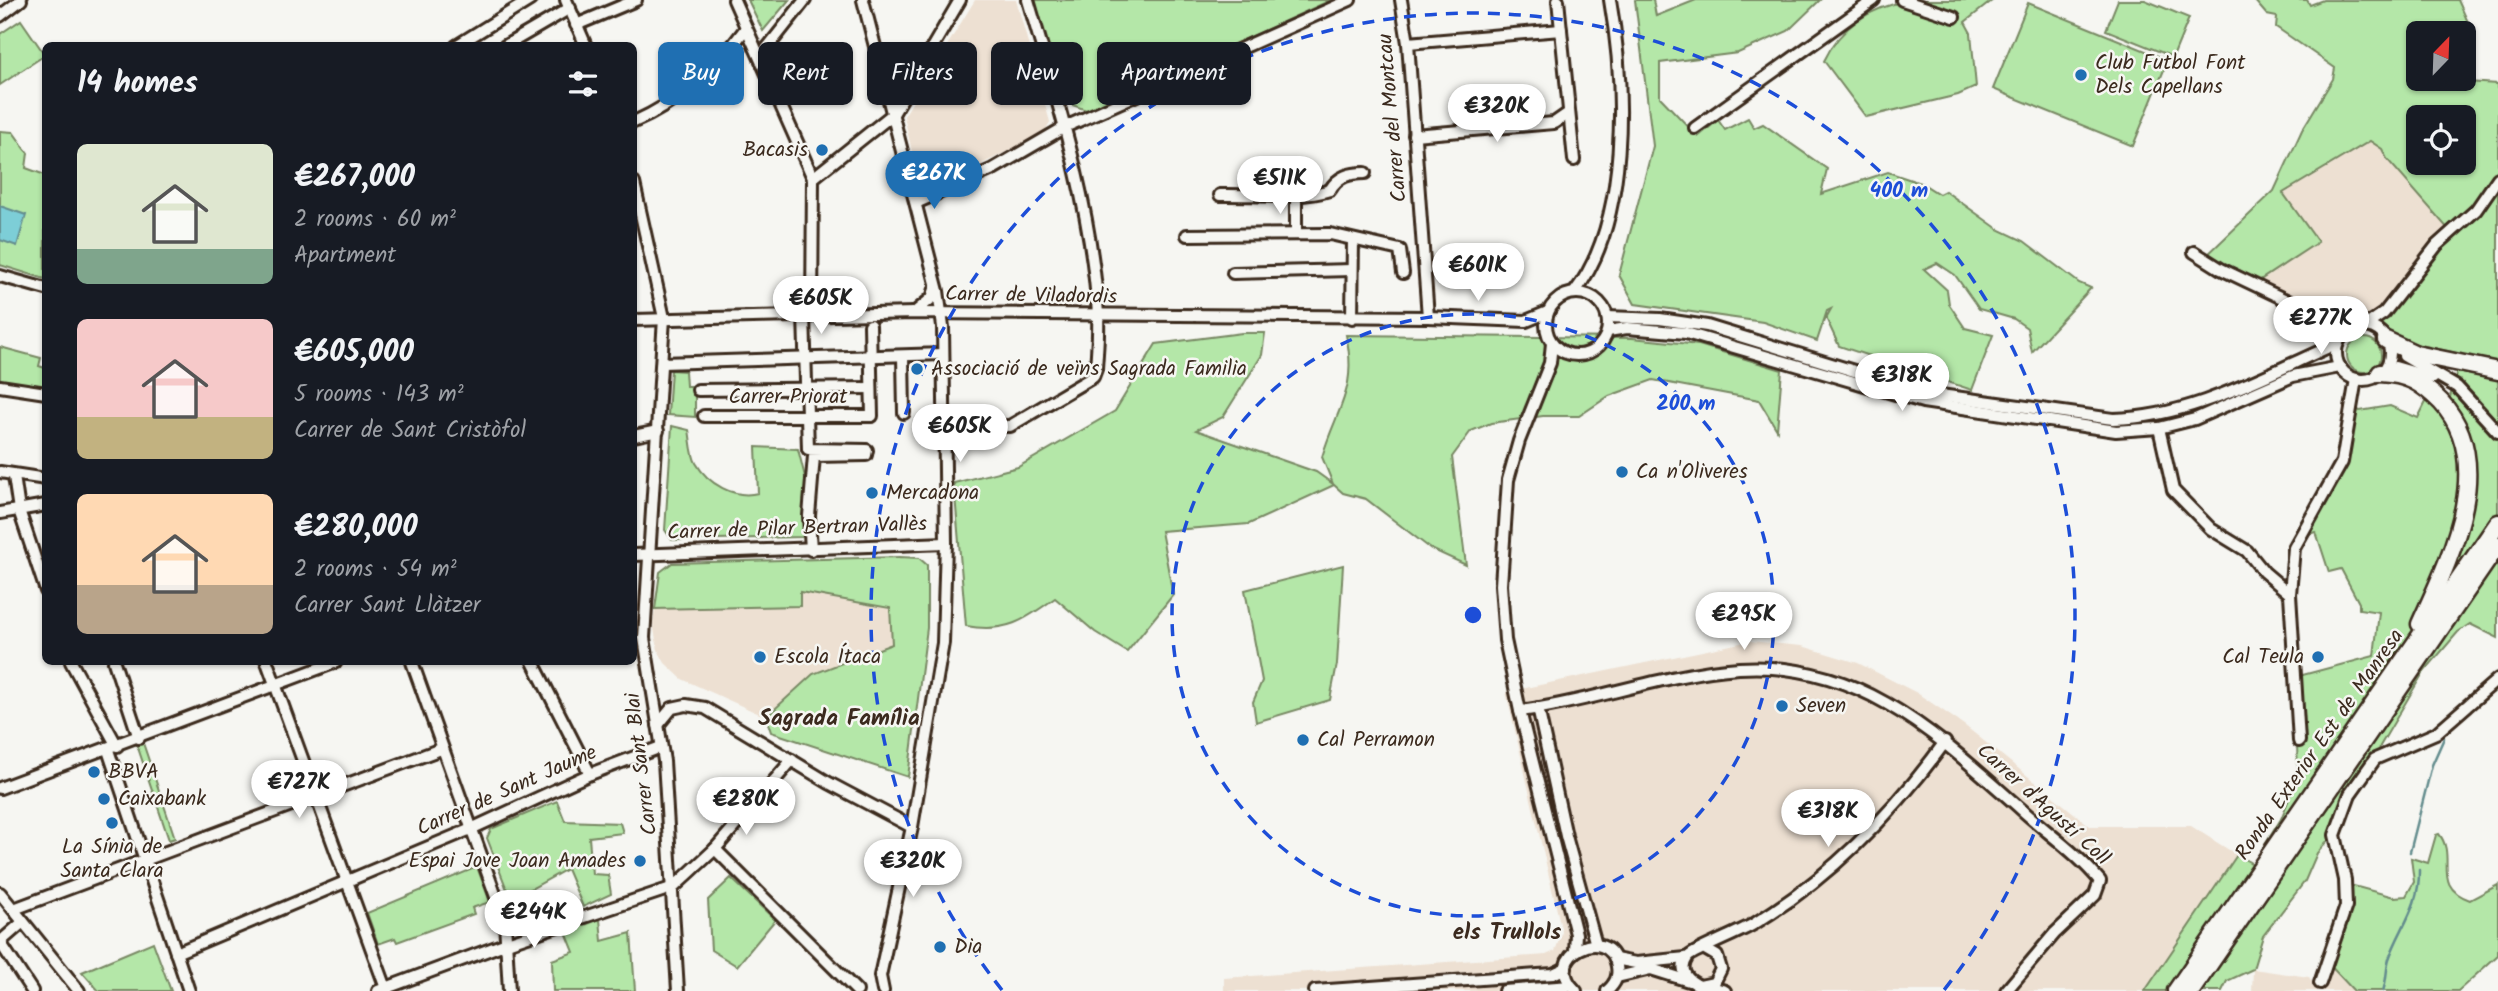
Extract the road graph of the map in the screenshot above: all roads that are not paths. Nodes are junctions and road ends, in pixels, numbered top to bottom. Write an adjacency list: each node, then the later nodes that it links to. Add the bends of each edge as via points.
1 (21, 0): 16 (street)
2 (530, 0): 21 (street)
3 (636, 0): 18 (street)
4 (734, 0): 19 (street)
5 (805, 0): 24 (street)
6 (863, 0): 28 (street)
7 (961, 0): 28 (street)
8 (1028, 0): 31 (street)
9 (1350, 0): 31 (street)
10 (1401, 0): 25 (street, Carrer del Montcau)
11 (1558, 0): 20 (street)
12 (1610, 0): 47 (street, via 1621,95 1619,145 1607,223)
13 (1874, 0): 32 (street)
14 (1902, 0): 17 (street)
15 (568, 4): 18 (street); 22 (street)
16 (1, 13)
17 (1954, 18)
18 (576, 25): 23 (street)
19 (746, 28): 26 (street); 30 (street, via 727,55 682,95)
20 (1561, 30): 25 (street); 29 (street)
21 (462, 42)
22 (511, 42)
23 (584, 42)
24 (772, 42)
25 (1408, 43): 33 (street, Carrer del Montcau)
26 (758, 53)
27 (781, 105): 36 (street)
28 (893, 114): 36 (street); 41 (street)
29 (1567, 114): 33 (street, via 1554,123); 34 (street)
30 (637, 120)
31 (1065, 127): 41 (street, via 993,169); 59 (street)
32 (1695, 128)
33 (1414, 135): 60 (street, Carrer del Montcau)
34 (1574, 160)
35 (1365, 173): 40 (street, via 1349,173 1330,190)
36 (813, 178): 57 (street)
37 (2498, 178): 67 (street, via 2476,210 2437,245 2385,313)
38 (1220, 195): 40 (street, via 1279,193)
39 (637, 196): 62 (street, Carrer Sant Blai)
40 (1296, 197): 42 (street)
41 (916, 203): 51 (street)
42 (1296, 234): 43 (street); 44 (street, via 1330,234)
43 (1187, 235)
44 (1353, 240): 46 (street); 48 (street, via 1400,250)
45 (2194, 252): 68 (street)
46 (1352, 270): 49 (street); 63 (street)
47 (1590, 271): 53 (street); 54 (street)
48 (1403, 273)
49 (1233, 274)
50 (0, 276): 52 (street)
51 (936, 284): 56 (street, via 932,298); 58 (street)
52 (42, 288)
53 (1574, 293): 54 (street); 55 (street, via 1559,299)
54 (1595, 299): 61 (street)
55 (1548, 312): 65 (street); 70 (street)
56 (914, 313): 57 (street, Carrer de Viladordis); 58 (street, Carrer de Viladordis)
57 (808, 314): 62 (street, Carrer de Viladordis); 77 (street)
58 (942, 314): 59 (street, Carrer de Viladordis); 73 (street)
59 (1098, 316): 63 (street, Carrer de Viladordis); 93 (street, via 1093,377 1010,426)
60 (1428, 317): 63 (street, Carrer de Viladordis); 65 (street, Carrer de Viladordis)
61 (1607, 317): 69 (street); 71 (street, via 1707,326 1926,393 2113,418 2141,418 2190,406)
62 (664, 318): 64 (street, Carrer de Viladordis); 78 (street, Carrer Sant Blai)
63 (1352, 318)
64 (637, 320)
65 (1526, 321): 70 (street)
66 (870, 326): 76 (street)
67 (2365, 326): 68 (street); 72 (street, via 2377,330)
68 (2349, 330): 71 (street)
69 (1608, 331): 74 (street, via 1591,352); 94 (street, via 1686,333 1964,411 2116,431)
70 (1550, 339): 74 (street); 79 (street)
71 (2338, 342): 80 (street)
72 (2388, 344): 81 (street); 82 (highway); 89 (street)
73 (943, 354): 75 (street); 93 (street)
74 (1567, 354): 79 (street)
75 (903, 356): 76 (street); 90 (street)
76 (871, 357): 77 (street); 85 (street)
77 (805, 359): 78 (street); 86 (street)
78 (662, 363): 95 (street, Carrer Sant Blai)
79 (1550, 363): 122 (street, via 1519,441 1504,513 1505,640)
80 (2340, 367): 83 (street); 94 (street, via 2293,376 2195,419)
81 (2383, 370): 83 (street, via 2369,379); 89 (street, via 2421,372); 112 (highway, via 2427,387 2447,409 2460,434 2468,470 2456,539)
82 (2498, 370)
83 (2357, 379): 111 (street, via 2342,462 2294,548)
84 (0, 386): 88 (street)
85 (871, 388): 86 (street); 92 (street, Carrer Priorat, via 872,416)
86 (806, 389): 87 (street); 92 (street)
87 (698, 390)
88 (42, 392)
89 (2463, 394): 96 (street)
90 (904, 413)
91 (704, 416): 92 (street, Carrer Priorat)
92 (807, 417): 107 (street, via 808,449 867,450 866,455 814,456)
93 (944, 426): 105 (street)
94 (2159, 428): 111 (street, via 2173,490 2211,529 2246,551)
95 (658, 431): 97 (street); 108 (street, Carrer Sant Blai)
96 (2498, 432)
97 (637, 435)
98 (0, 472): 99 (street)
99 (14, 475): 100 (street); 102 (street)
100 (42, 478)
101 (42, 506): 102 (street)
102 (19, 510): 103 (street); 110 (street)
103 (0, 513)
104 (2498, 523): 112 (highway, Ronda Exterior Est de Manresa)
105 (946, 543): 107 (street, Carrer de Pilar Bertran Vallès); 134 (street, via 943,643)
106 (2498, 545): 172 (highway, Ronda Exterior Est de Manresa)
107 (810, 550): 108 (street, Carrer de Pilar Bertran Vallès)
108 (650, 554): 109 (street, Carrer de Pilar Bertran Vallès); 123 (street, Carrer Sant Blai, via 645,633)
109 (637, 555)
110 (42, 579)
111 (2290, 594): 125 (street)
112 (2401, 664): 171 (highway, Ronda Exterior Est de Manresa)
113 (72, 665): 128 (street)
114 (115, 665): 124 (street)
115 (268, 665): 120 (street)
116 (327, 665): 120 (street)
117 (413, 665): 129 (street)
118 (535, 665): 131 (street)
119 (2498, 679): 155 (street, via 2436,733 2375,759 2350,794 2335,835 2346,906)
120 (275, 683): 124 (street); 133 (street)
121 (1538, 708): 122 (street); 126 (street, via 1737,668 1788,669 1864,691 1914,718); 146 (street)
122 (1520, 710): 143 (street)
123 (658, 725): 127 (street, Carrer Sant Blai); 130 (street, via 672,708 705,708)
124 (139, 737): 128 (street)
125 (2299, 741)
126 (1945, 742): 147 (street, via 1902,799 1854,849 1759,922); 170 (street, Carrer d'Agustí Coll, via 2100,881 2095,895)
127 (661, 747): 131 (street, Carrer de Sant Jaume); 139 (street, Carrer Sant Blai)
128 (112, 748): 132 (street); 137 (street)
129 (441, 749): 133 (street); 135 (street)
130 (792, 760): 134 (street); 136 (street)
131 (590, 774): 135 (street, Carrer de Sant Jaume)
132 (0, 789)
133 (318, 796): 137 (street); 138 (street)
134 (912, 827): 165 (street, via 880,976)
135 (471, 829): 138 (street, Carrer de Sant Jaume); 145 (street, via 505,922)
136 (715, 849): 139 (street); 164 (street)
137 (145, 859): 141 (street); 149 (street)
138 (346, 880): 149 (street, Carrer de Sant Jaume); 158 (street)
139 (674, 887): 145 (street); 163 (street, Carrer Sant Blai)
140 (0, 893): 141 (street)
141 (14, 909): 142 (street)
142 (23, 922): 144 (street); 160 (street)
143 (1576, 934): 146 (street); 148 (street)
144 (0, 942): 159 (street)
145 (507, 943): 158 (street); 162 (street)
146 (1592, 945): 148 (street); 151 (street, via 1607,950)
147 (1705, 949): 150 (street); 156 (street, via 1717,956 1721,969)
148 (1575, 951): 152 (street)
149 (176, 953): 161 (street)
150 (1686, 958): 151 (street, via 1636,963); 154 (street, via 1684,973)
151 (1615, 959): 153 (street)
152 (1566, 968): 157 (street); 166 (street, via 1545,974)
153 (1617, 977): 154 (street, via 1651,969); 168 (street)
154 (1689, 981): 156 (street)
155 (2320, 983)
156 (1708, 986): 169 (street)
157 (1574, 988): 167 (street)
158 (384, 990)
159 (32, 991)
160 (79, 991)
161 (189, 991)
162 (509, 991)
163 (678, 991)
164 (857, 991)
165 (884, 991)
166 (1315, 991)
167 (1504, 991)
168 (1608, 991)
169 (1725, 991)
170 (2006, 991)
171 (2176, 991)
172 (2191, 991)

